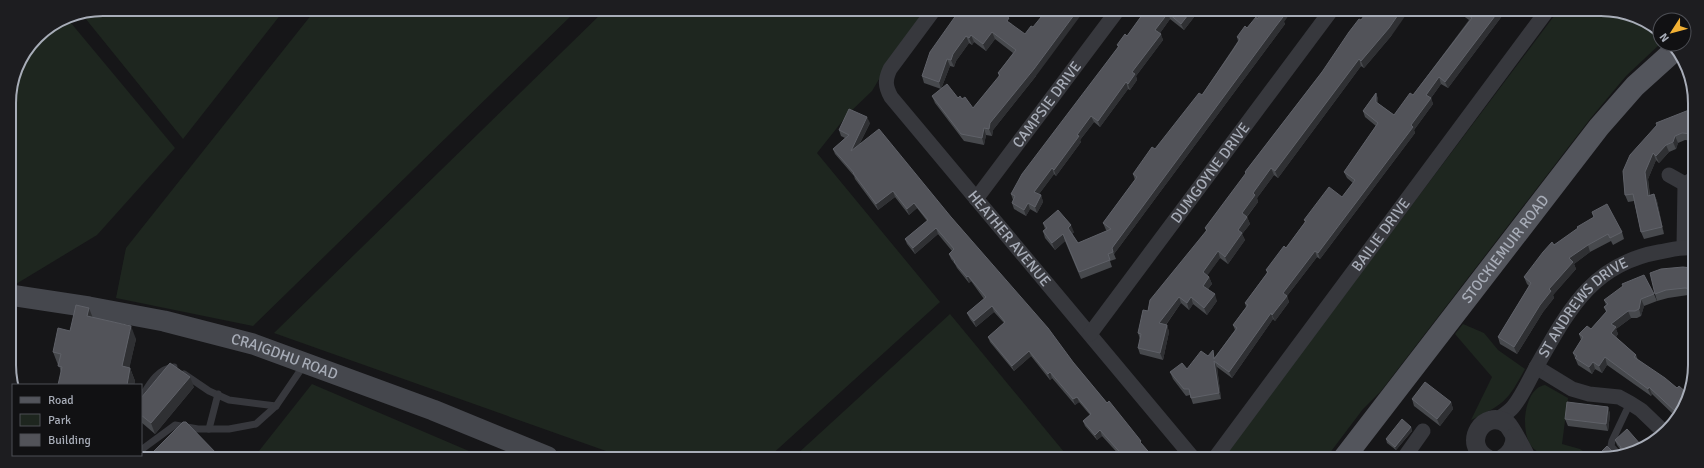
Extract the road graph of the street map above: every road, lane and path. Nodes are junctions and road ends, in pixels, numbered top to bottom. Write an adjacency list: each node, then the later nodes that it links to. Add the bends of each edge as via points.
1 (929, 16): 8 (street, HEATHER AVENUE, via 890,69 886,88)
2 (1113, 16): 8 (street, CAMPSIE DRIVE)
3 (1327, 16): 11 (street, DUMGOYNE DRIVE)
4 (1543, 16): 27 (street, BAILIE DRIVE)
5 (1672, 53): 28 (main road, STOCKIEMUIR ROAD, via 1635,86 1599,127)
6 (1669, 175): 7 (street, ST ANDREWS DRIVE)
7 (1688, 181)
8 (976, 199): 11 (street, HEATHER AVENUE)
9 (1688, 247): 13 (street, ST ANDREWS DRIVE, via 1650,254 1625,262 1605,273 1588,288 1564,318)
10 (16, 296): 12 (main road, CRAIGDHU ROAD, via 89,306 164,321 253,344)
11 (1090, 334): 26 (street, HEATHER AVENUE)
12 (305, 363): 17 (lane); 25 (main road, CRAIGDHU ROAD, via 433,410)
13 (1536, 367): 16 (street, via 1572,389 1589,394 1618,397); 20 (street, ST ANDREWS DRIVE, via 1513,407)
14 (218, 394): 15 (lane, via 209,391 173,366 162,370); 17 (lane, via 229,400); 19 (lane)
15 (142, 396)
16 (1630, 402): 18 (street); 23 (lane, via 1612,442 1611,446)
17 (276, 406): 19 (lane, via 256,424 229,429)
18 (1660, 428)
19 (209, 429): 22 (lane, via 175,425)
20 (1508, 429): 24 (street, via 1491,421 1480,426); 30 (street); 31 (street)
21 (1423, 431): 29 (street)
22 (142, 449)
23 (1615, 450)
24 (1472, 451)
25 (536, 452)
26 (1188, 452)
27 (1219, 452)
28 (1349, 452)
29 (1408, 452)
30 (1510, 452)
31 (1523, 452)

